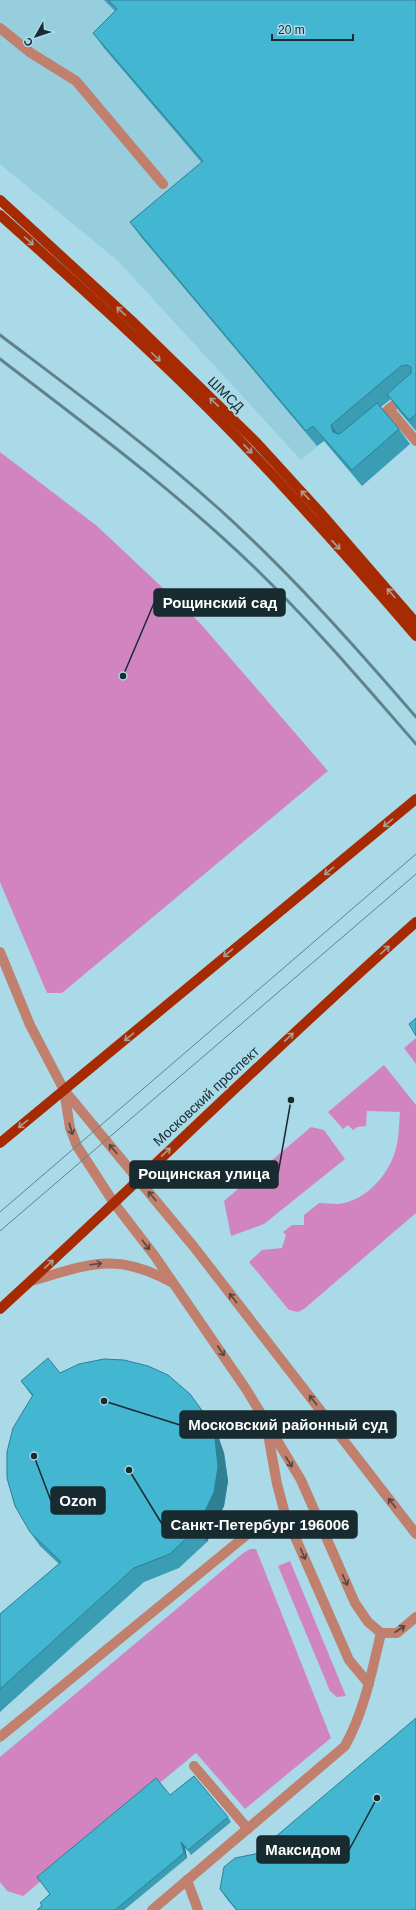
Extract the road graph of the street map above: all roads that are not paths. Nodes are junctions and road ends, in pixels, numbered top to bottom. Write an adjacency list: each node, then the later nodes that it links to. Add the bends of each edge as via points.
1 (0, 28): 2 (street, via 31,53 76,81)
2 (163, 184)
3 (0, 200): 9 (main road, ШМСД, one-way to 3, via 257,443 134,323)
4 (0, 215): 10 (main road, ШМСД, one-way to 10, via 127,329 248,449)
5 (416, 386): 6 (street)
6 (389, 409): 7 (street); 8 (street)
7 (366, 428)
8 (416, 441)
9 (416, 623)
10 (416, 636)
11 (416, 799): 14 (main road, one-way to 14)
12 (416, 922): 16 (main road, Московский проспект, one-way to 12, via 339,990)
13 (0, 952): 14 (street, via 30,1025)
14 (64, 1090): 15 (main road, one-way to 15); 16 (street, one-way to 14); 17 (street, one-way to 17, via 70,1128 77,1146)
15 (0, 1143)
16 (138, 1179): 17 (main road, Московский проспект); 23 (street, one-way to 16, via 194,1247)
17 (114, 1203): 18 (main road, Московский проспект, one-way to 17); 19 (street, one-way to 19)
18 (31, 1281): 19 (street, one-way to 19, via 94,1264 117,1263 139,1267); 20 (main road, Московский проспект)
19 (174, 1283): 21 (street, one-way to 21, via 222,1352)
20 (0, 1309)
21 (266, 1423): 22 (street); 25 (street, one-way to 25, via 301,1480 355,1602 368,1622)
22 (285, 1514): 26 (street, one-way to 26, via 349,1660); 27 (street, via 249,1533)
23 (416, 1534)
24 (416, 1617): 25 (street, one-way to 24, via 397,1633)
25 (381, 1633): 26 (street)
26 (369, 1684): 29 (street, via 354,1730 345,1746)
27 (0, 1737)
28 (194, 1766): 29 (street)
29 (248, 1830): 30 (street)
30 (187, 1880): 31 (street); 32 (street)
31 (152, 1910)
32 (198, 1910)

